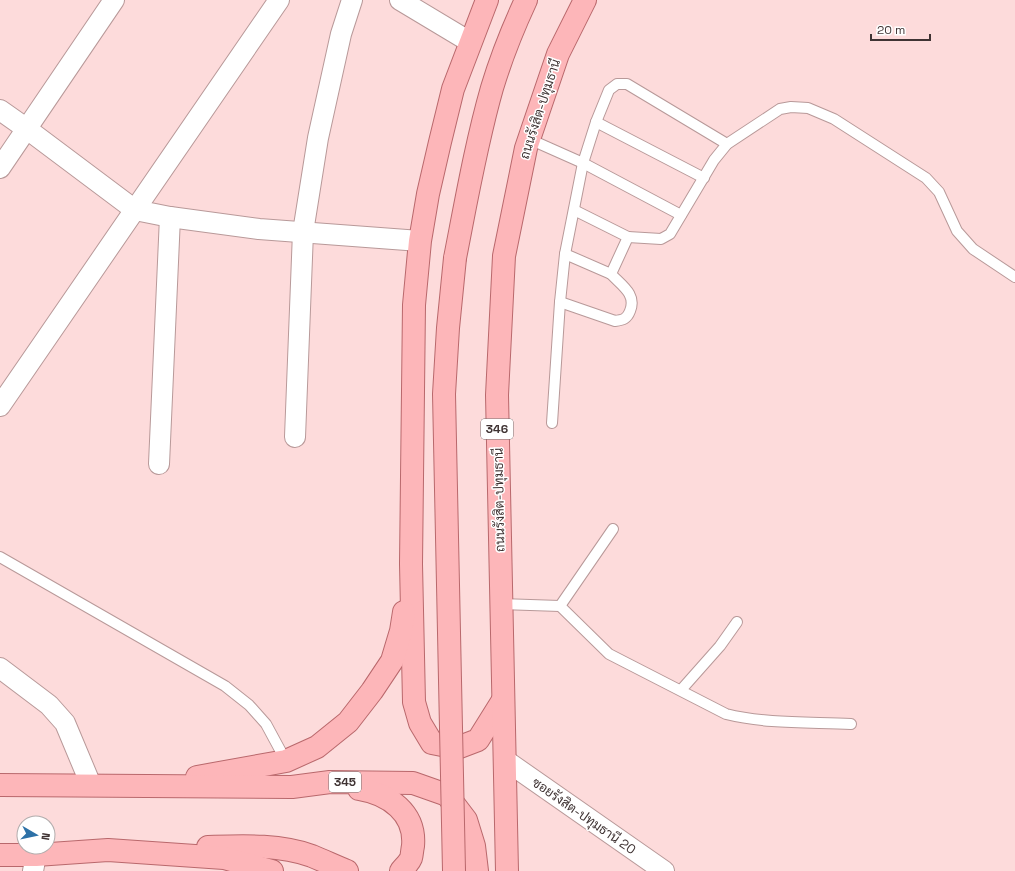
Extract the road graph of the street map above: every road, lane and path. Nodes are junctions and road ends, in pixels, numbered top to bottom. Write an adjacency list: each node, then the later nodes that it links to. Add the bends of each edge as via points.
1 (114, 0): 11 (street)
2 (279, 0): 17 (street)
3 (352, 0): 21 (street, via 341,34 318,138)
4 (400, 0): 8 (street)
5 (487, 0): 8 (main road)
6 (526, 0): 54 (main road, bridge, via 492,88 477,149 455,258 448,328 444,394)
7 (585, 0): 12 (main road, ถนนรังสิต-ปทุมธานี / 346, via 558,54)
8 (470, 42): 23 (main road, via 453,89 428,194)
9 (0, 110): 11 (street)
10 (596, 122): 13 (lane, via 609,90 617,84 627,84); 14 (lane); 16 (lane)
11 (27, 129): 15 (street); 17 (street)
12 (529, 139): 14 (lane); 35 (main road, ถนนรังสิต-ปทุมธานี / 346, via 504,264 497,395)
13 (727, 144): 16 (lane); 26 (lane, via 780,110 792,106 808,108 834,119 926,178 939,192 956,231 973,249)
14 (583, 163): 18 (lane); 19 (lane)
15 (0, 168)
16 (704, 178): 19 (lane)
17 (135, 210): 20 (street); 28 (street)
18 (574, 210): 22 (lane); 24 (lane)
19 (681, 215): 22 (lane, via 670,234 661,239)
20 (170, 217): 21 (street); 31 (street)
21 (303, 232): 23 (street); 30 (street)
22 (628, 237): 25 (lane)
23 (420, 241): 34 (main road, via 414,305)
24 (565, 254): 25 (lane); 27 (lane)
25 (611, 274): 27 (lane, via 633,299 632,307 624,320 615,321)
26 (1015, 277)
27 (560, 302): 29 (lane)
28 (0, 406)
29 (552, 423)
30 (295, 437)
31 (159, 464)
32 (613, 529): 36 (lane)
33 (0, 557): 43 (lane, via 225,686 249,705 266,724)
34 (411, 564): 40 (main road, via 414,702 420,723 432,743 457,748 478,740); 43 (main road, via 400,631 392,660 348,722 317,748)
35 (501, 604): 36 (lane); 40 (main road, ถนนรังสิต-ปทุมธานี / 346)
36 (560, 606): 39 (lane, via 609,654)
37 (737, 622): 39 (lane, via 720,646)
38 (0, 668): 45 (street, via 49,705 65,723)
39 (681, 690): 41 (lane, via 726,714 746,719)
40 (503, 700): 42 (main road, ถนนรังสิต-ปทุมธานี / 346)
41 (851, 724)
42 (505, 760): 56 (main road, ถนนรังสิต-ปทุมธานี / 346); 57 (street, ซอยรังสิต-ปทุมธานี 20)
43 (286, 761): 46 (main road, via 208,774)
44 (0, 785): 45 (main road, 345)
45 (91, 785): 46 (main road, 345)
46 (159, 786): 47 (main road, 345)
47 (292, 787): 53 (main road, via 344,786 374,791 395,802 408,818 414,835 411,858); 55 (main road, 345, via 330,782 414,783 447,795 466,820 474,846)
48 (108, 850): 50 (main road); 51 (main road, via 224,858); 52 (main road, via 260,846 312,856)
49 (0, 855): 50 (main road)
50 (35, 863)
51 (272, 871)
52 (346, 871)
53 (402, 871)
54 (454, 871)
55 (477, 871)
56 (507, 871)
57 (664, 871)

